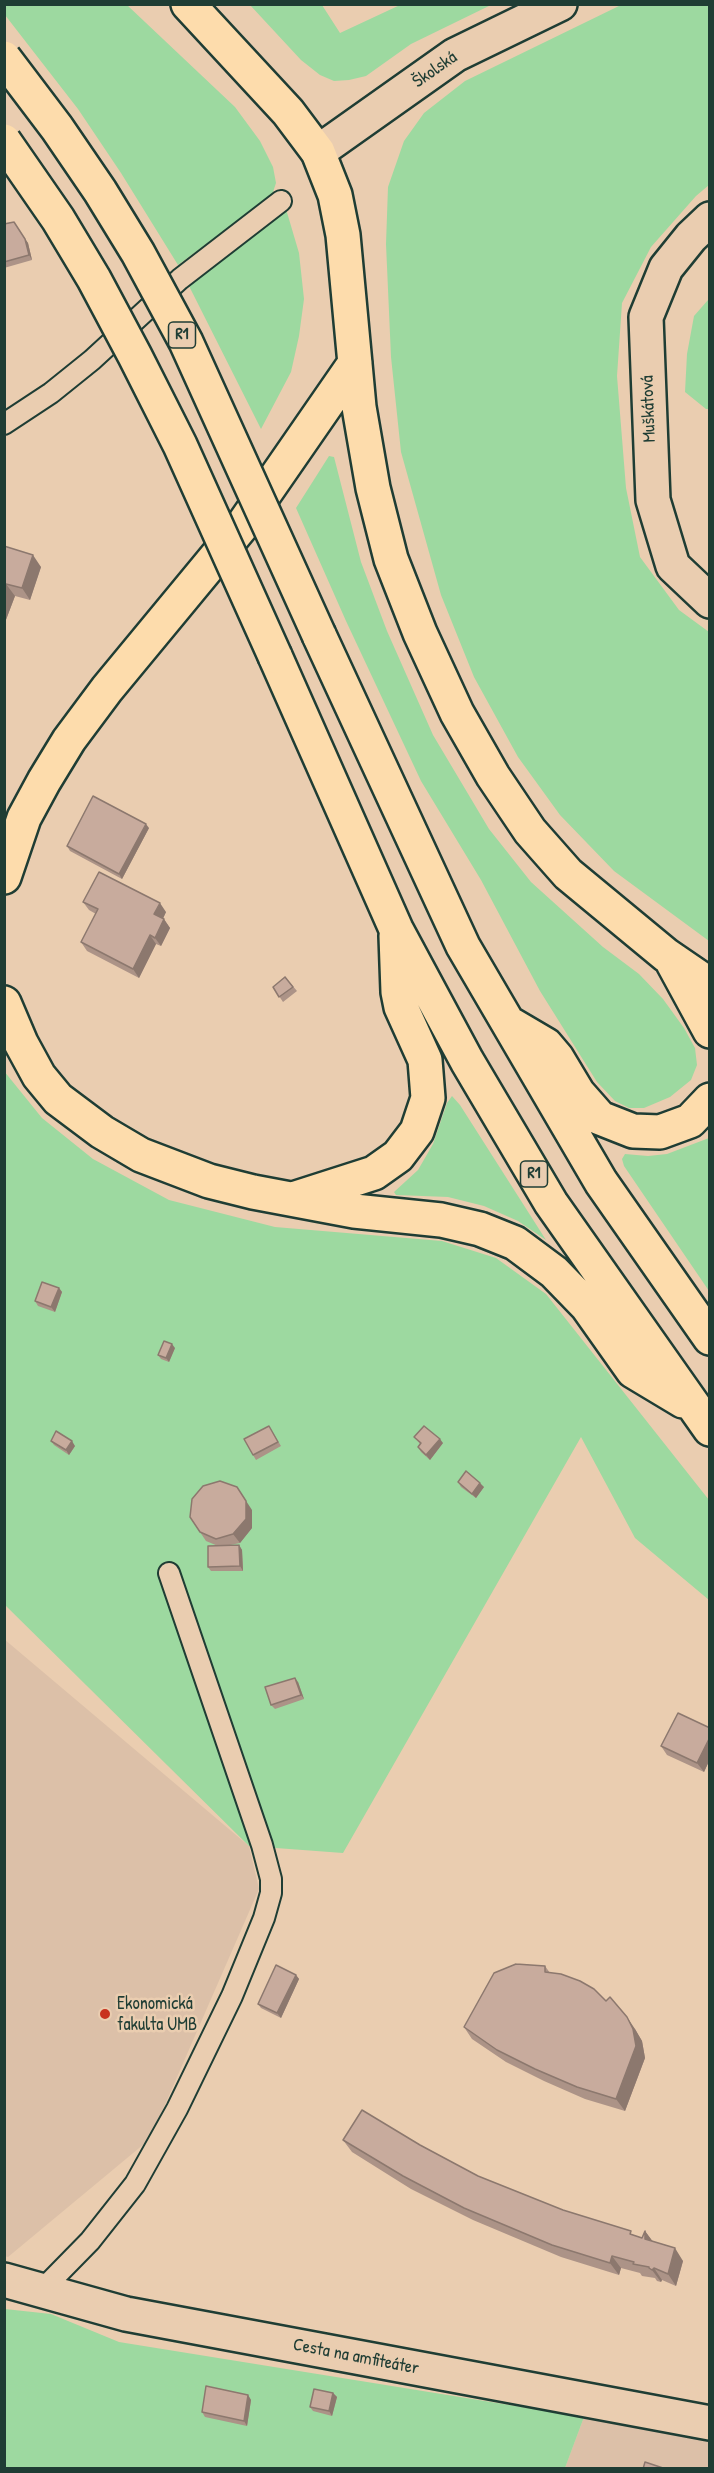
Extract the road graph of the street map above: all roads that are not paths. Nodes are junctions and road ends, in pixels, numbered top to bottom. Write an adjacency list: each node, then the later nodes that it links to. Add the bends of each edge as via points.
1 (188, 4): 5 (highway, via 288,112)
2 (560, 4): 5 (street, Školská, via 455,55)
3 (4, 58): 16 (highway, R1, bridge, via 100,191 186,342 463,946)
4 (4, 141): 12 (highway, R1, bridge, via 64,229 180,445)
5 (318, 152): 8 (highway, via 335,195 343,235)
6 (281, 201): 9 (lane, via 180,279 92,360)
7 (710, 219): 10 (street, Muškátová, via 666,268 646,317 653,500 673,566)
8 (355, 363): 11 (highway, via 245,522 69,740 24,818); 13 (highway, via 373,488 391,559 457,713 530,831 568,874)
9 (4, 424)
10 (710, 601)
11 (4, 877)
12 (396, 929): 19 (highway, via 401,1007 425,1060 428,1098 417,1131 398,1156 374,1173); 21 (highway, R1, via 467,1061 551,1203)
13 (666, 955): 14 (highway); 17 (highway)
14 (710, 985)
15 (4, 1003): 19 (highway, via 39,1076 58,1099 102,1132 174,1169 220,1184)
16 (506, 1022): 18 (highway, via 546,1045 600,1118 633,1131 660,1132 690,1121); 20 (highway, R1, via 601,1182)
17 (710, 1031)
18 (710, 1100)
19 (295, 1199): 21 (highway, via 354,1211 441,1220 515,1243 554,1272 587,1306 633,1371)
20 (710, 1338)
21 (701, 1418)
22 (169, 1573): 24 (lane, via 262,1845 271,1893 232,1996 135,2184 90,2241)
23 (4, 2280): 24 (street, Cesta na amfiteáter)
24 (42, 2290): 25 (street, Cesta na amfiteáter, via 126,2314)
25 (710, 2423)

